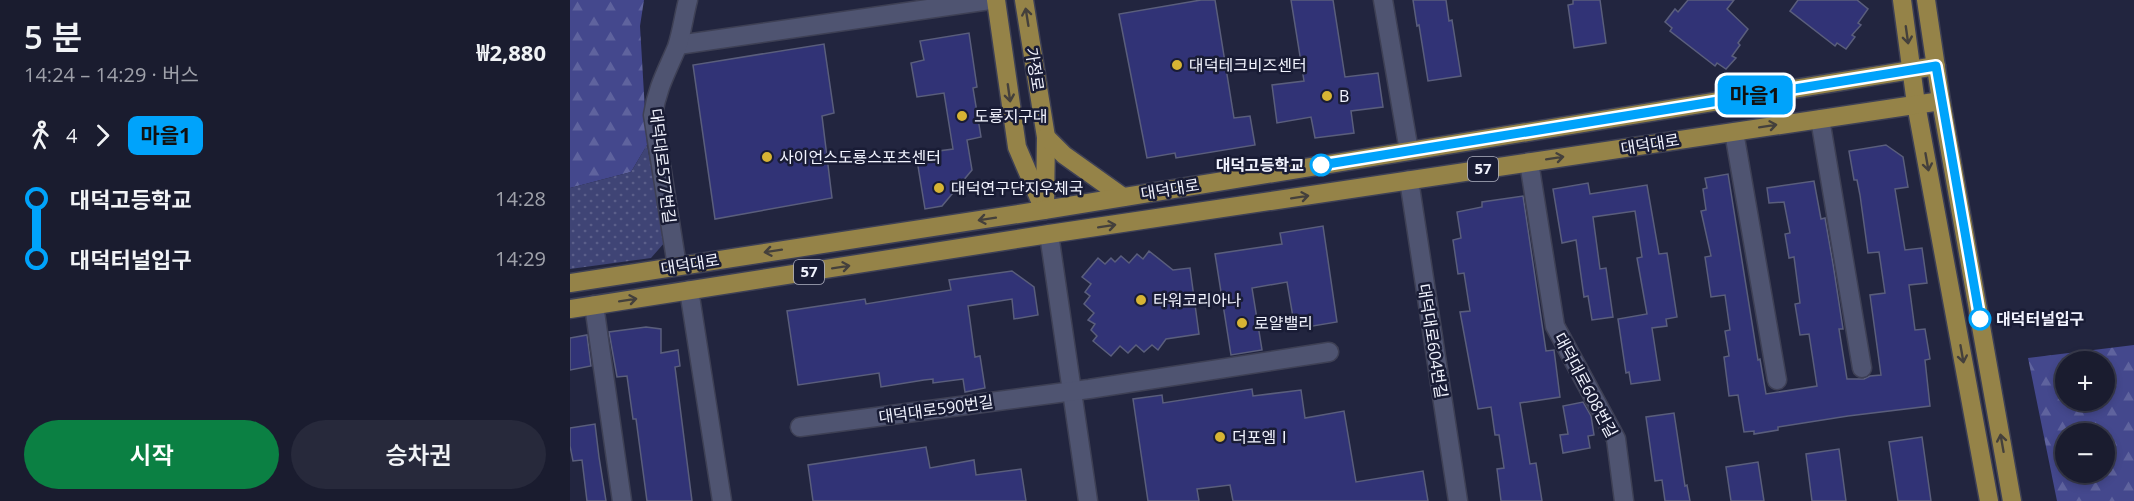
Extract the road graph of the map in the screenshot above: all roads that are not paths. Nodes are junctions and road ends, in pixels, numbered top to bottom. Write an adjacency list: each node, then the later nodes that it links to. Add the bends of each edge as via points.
1 (688, 0): 8 (street, 대덕대로577번길)
2 (990, 0): 8 (street)
3 (996, 0): 20 (main road, 가정로, one-way to 20, via 1017,147)
4 (1024, 0): 15 (main road, 가정로, one-way to 4)
5 (1383, 0): 16 (street)
6 (1902, 0): 10 (main road, one-way to 10)
7 (1926, 0): 9 (main road)
8 (678, 45): 22 (street, 대덕대로577번길, via 660,84 653,115)
9 (1936, 66): 10 (main road, 대덕대로 / 57); 11 (main road)
10 (1911, 70): 12 (main road); 16 (main road, 대덕대로 / 57)
11 (1941, 101): 12 (main road, 대덕대로 / 57); 38 (main road, one-way to 11)
12 (1916, 104): 13 (main road, 대덕대로 / 57); 37 (main road, one-way to 37)
13 (1820, 119): 14 (main road, 대덕대로 / 57, one-way to 13); 28 (street)
14 (1734, 132): 17 (main road, 대덕대로 / 57, one-way to 14); 29 (street)
15 (1046, 136): 19 (main road, via 1064,155); 20 (main road, 가정로)
16 (1409, 151): 19 (main road, 대덕대로 / 57)
17 (1529, 162): 18 (main road, 대덕대로 / 57); 36 (street, 대덕대로608번길, via 1555,326 1616,439)
18 (1409, 180): 21 (main road, 대덕대로 / 57, one-way to 18); 35 (street, 대덕대로604번길)
19 (1123, 197): 20 (main road, 대덕대로 / 57)
20 (1044, 210): 22 (main road, 대덕대로 / 57, one-way to 22)
21 (1049, 234): 24 (main road, 대덕대로 / 57, one-way to 21); 30 (street)
22 (677, 266): 23 (main road, 대덕대로 / 57)
23 (570, 283)
24 (688, 290): 25 (main road, 대덕대로 / 57, one-way to 24); 33 (street)
25 (594, 305): 26 (main road, 대덕대로 / 57); 32 (street)
26 (570, 309)
27 (1329, 352): 30 (street, 대덕대로590번길)
28 (1862, 368)
29 (1777, 380)
30 (1071, 391): 31 (street, 대덕대로590번길); 34 (street)
31 (800, 427)
32 (622, 501)
33 (722, 501)
34 (1088, 501)
35 (1458, 501)
36 (1624, 501)
37 (1989, 501)
38 (2012, 501)

